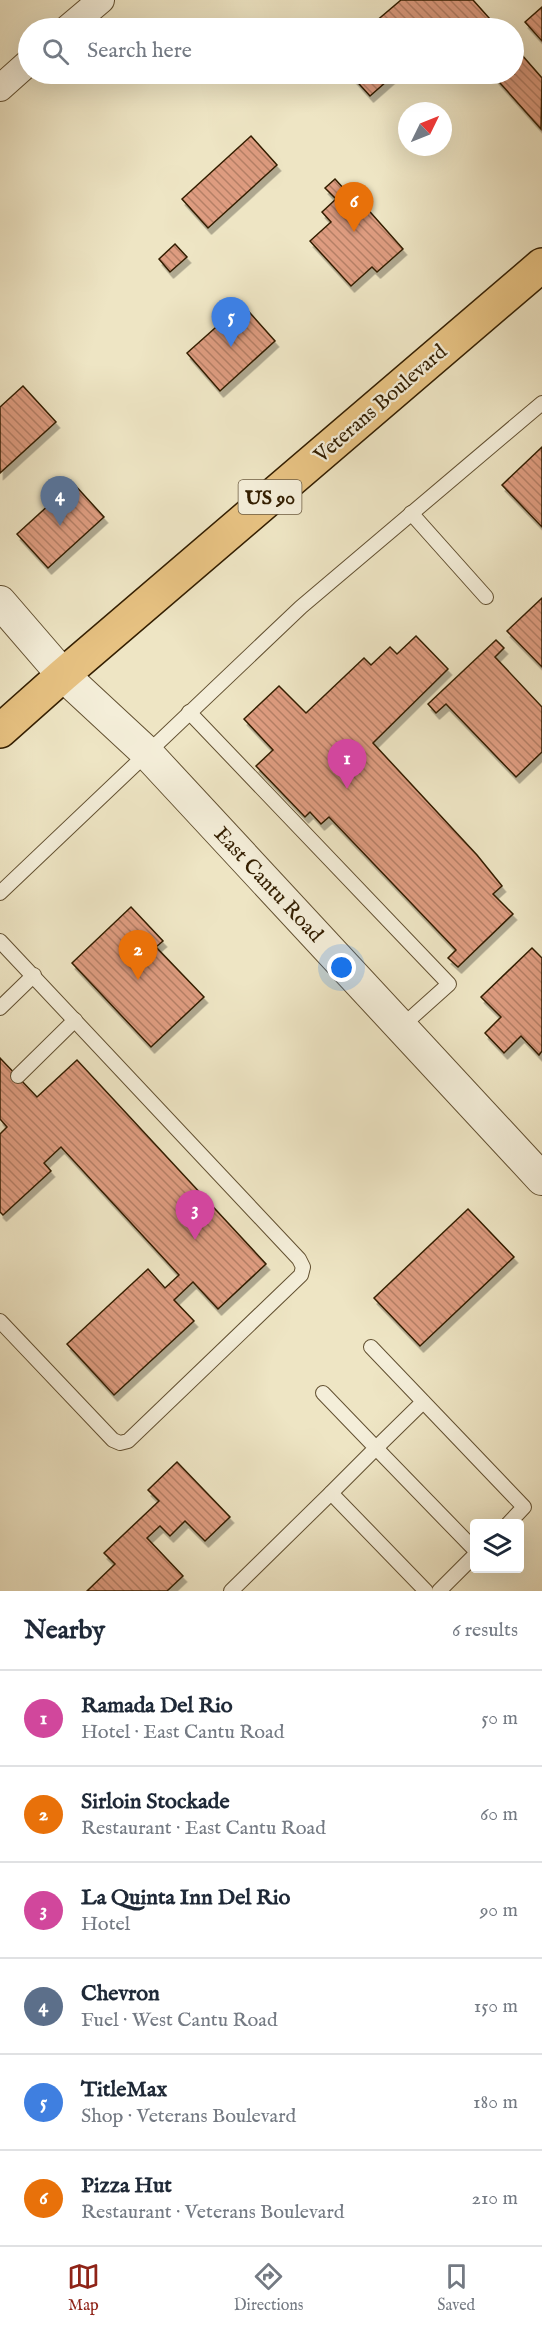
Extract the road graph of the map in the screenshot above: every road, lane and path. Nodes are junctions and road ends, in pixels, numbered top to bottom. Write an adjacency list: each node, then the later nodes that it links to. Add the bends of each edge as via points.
1 (100, 0): 2 (street)
2 (79, 18)
3 (18, 72): 4 (street)
4 (0, 88)
5 (542, 265): 10 (main road, Veterans Boulevard / US 90)
6 (542, 403): 7 (lane)
7 (411, 513): 8 (lane); 11 (lane, via 301,606)
8 (486, 597)
9 (0, 602): 10 (street, East Cantu Road)
10 (63, 675): 12 (main road, Veterans Boulevard / US 90); 13 (street, East Cantu Road)
11 (189, 712): 13 (lane); 19 (lane, via 448,984)
12 (0, 731)
13 (146, 752): 14 (lane); 19 (street, East Cantu Road)
14 (0, 893)
15 (0, 941): 16 (lane)
16 (34, 975): 17 (lane); 18 (lane)
17 (0, 1008)
18 (75, 1020): 20 (lane); 22 (lane, via 303,1267 301,1275 186,1386 128,1441 120,1443)
19 (401, 1027): 21 (street, East Cantu Road)
20 (18, 1076)
21 (542, 1179)
22 (0, 1321)
23 (371, 1347): 25 (lane)
24 (323, 1393): 26 (lane)
25 (423, 1401): 26 (lane); 28 (lane, via 524,1508)
26 (376, 1449): 27 (lane); 29 (lane)
27 (331, 1493): 31 (lane); 32 (lane)
28 (513, 1519)
29 (470, 1545)
30 (470, 1560): 33 (lane)
31 (231, 1591)
32 (426, 1591)
33 (439, 1591)

